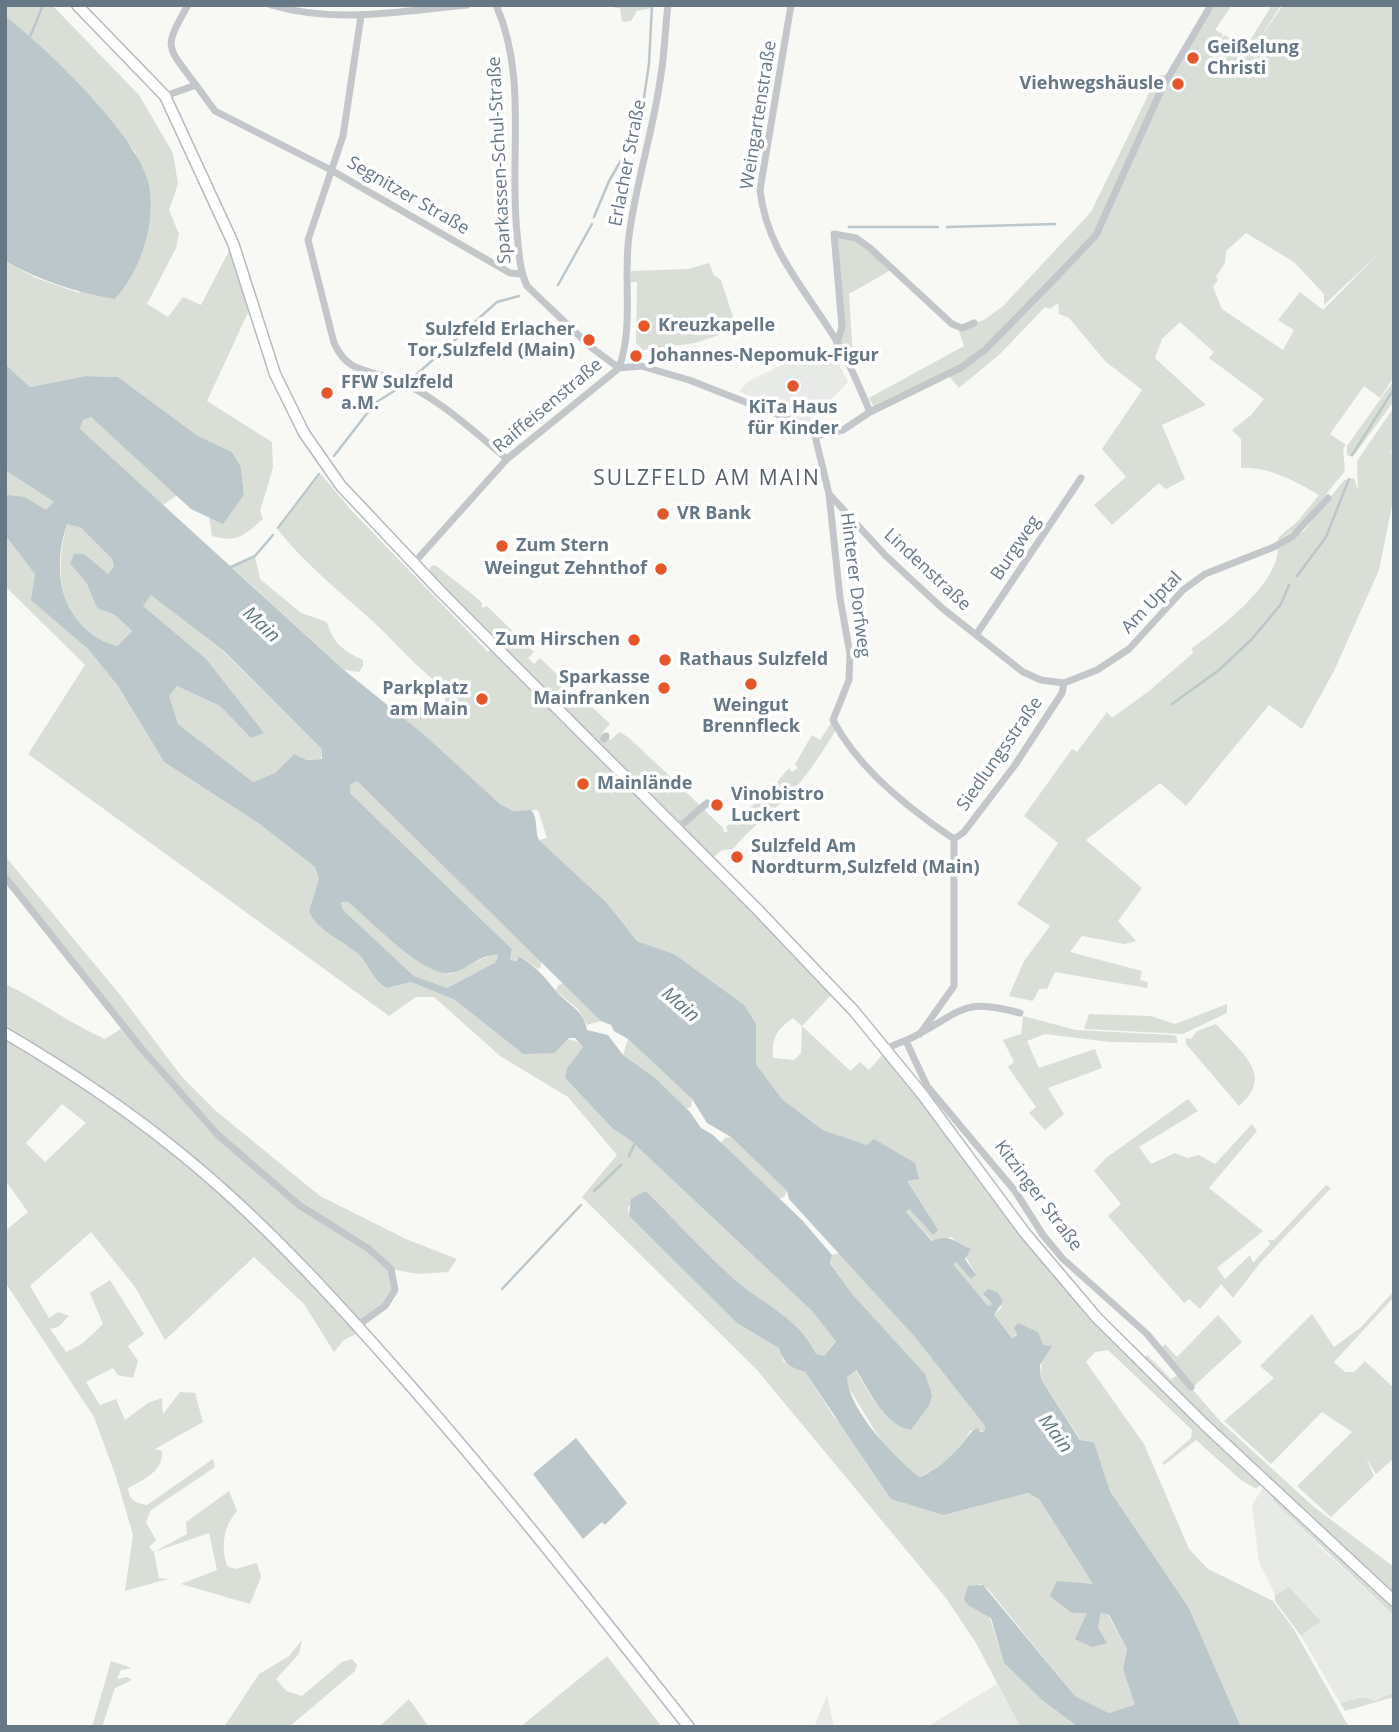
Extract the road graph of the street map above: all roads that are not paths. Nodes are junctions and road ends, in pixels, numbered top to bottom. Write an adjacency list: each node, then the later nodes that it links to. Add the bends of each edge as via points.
1 (77, 5): 11 (main road)
2 (188, 5): 10 (street, Segnitzer Straße, via 171,34 170,50)
3 (271, 5): 9 (street)
4 (467, 5): 9 (street)
5 (496, 5): 13 (street, Sparkassen-Schul-Straße, via 509,34 514,73 515,214)
6 (668, 5): 16 (street, Erlacher Straße, via 661,74 629,239 626,349)
7 (791, 5): 15 (street, Weingartenstraße, via 762,180 762,209 778,253)
8 (1211, 5): 17 (street, via 1162,88 1096,235 974,358)
9 (361, 16): 12 (street, via 343,136)
10 (196, 85): 11 (street); 12 (street, Segnitzer Straße, via 215,111)
11 (165, 96): 23 (main road, via 233,243 275,374 304,433 341,486)
12 (331, 170): 13 (street, Segnitzer Straße, via 510,274); 19 (street, via 308,240 341,358 354,368 421,392)
13 (522, 274): 16 (street, via 527,286)
14 (974, 323): 15 (street, via 962,328 952,324 870,248 856,238 834,234 842,327)
15 (837, 343): 17 (street, Weingartenstraße)
16 (619, 368): 18 (street, Raiffeisenstraße, via 641,366 689,380 784,417); 19 (street, Raiffeisenstraße)
17 (870, 412): 18 (street, via 843,430)
18 (815, 436): 21 (street, Lindenstraße)
19 (507, 459): 23 (street, Raiffeisenstraße)
20 (1081, 478): 24 (street, Burgweg)
21 (829, 494): 24 (street, Lindenstraße, via 886,556); 28 (street, Hinterer Dorfweg, via 839,598 850,654 849,680 833,720 876,776 908,808)
22 (1328, 498): 25 (street, Am Uptal, via 1293,536 1205,573 1182,590 1129,649 1097,670)
23 (413, 564): 27 (main road)
24 (976, 635): 25 (street, Lindenstraße, via 1023,673)
25 (1064, 683): 28 (street, Siedlungsstraße, via 1015,765)
26 (706, 803): 27 (street)
27 (677, 829): 34 (main road, via 813,967)
28 (954, 839): 32 (street, via 956,979 950,996)
29 (5, 877): 35 (street, via 141,1048 218,1135 299,1205 369,1249 391,1269 395,1290 385,1306)
30 (1020, 1013): 32 (street, via 974,1005 960,1008)
31 (5, 1034): 35 (main road, via 62,1067 182,1155 289,1254)
32 (920, 1034): 33 (street)
33 (906, 1041): 34 (street); 36 (street, Kitzinger Straße, via 928,1086 1015,1191 1063,1259 1147,1334)
34 (886, 1049): 37 (main road, via 1025,1233 1097,1318)
35 (357, 1326): 38 (main road, via 512,1504)
36 (1191, 1387)
37 (1394, 1601)
38 (689, 1727)

